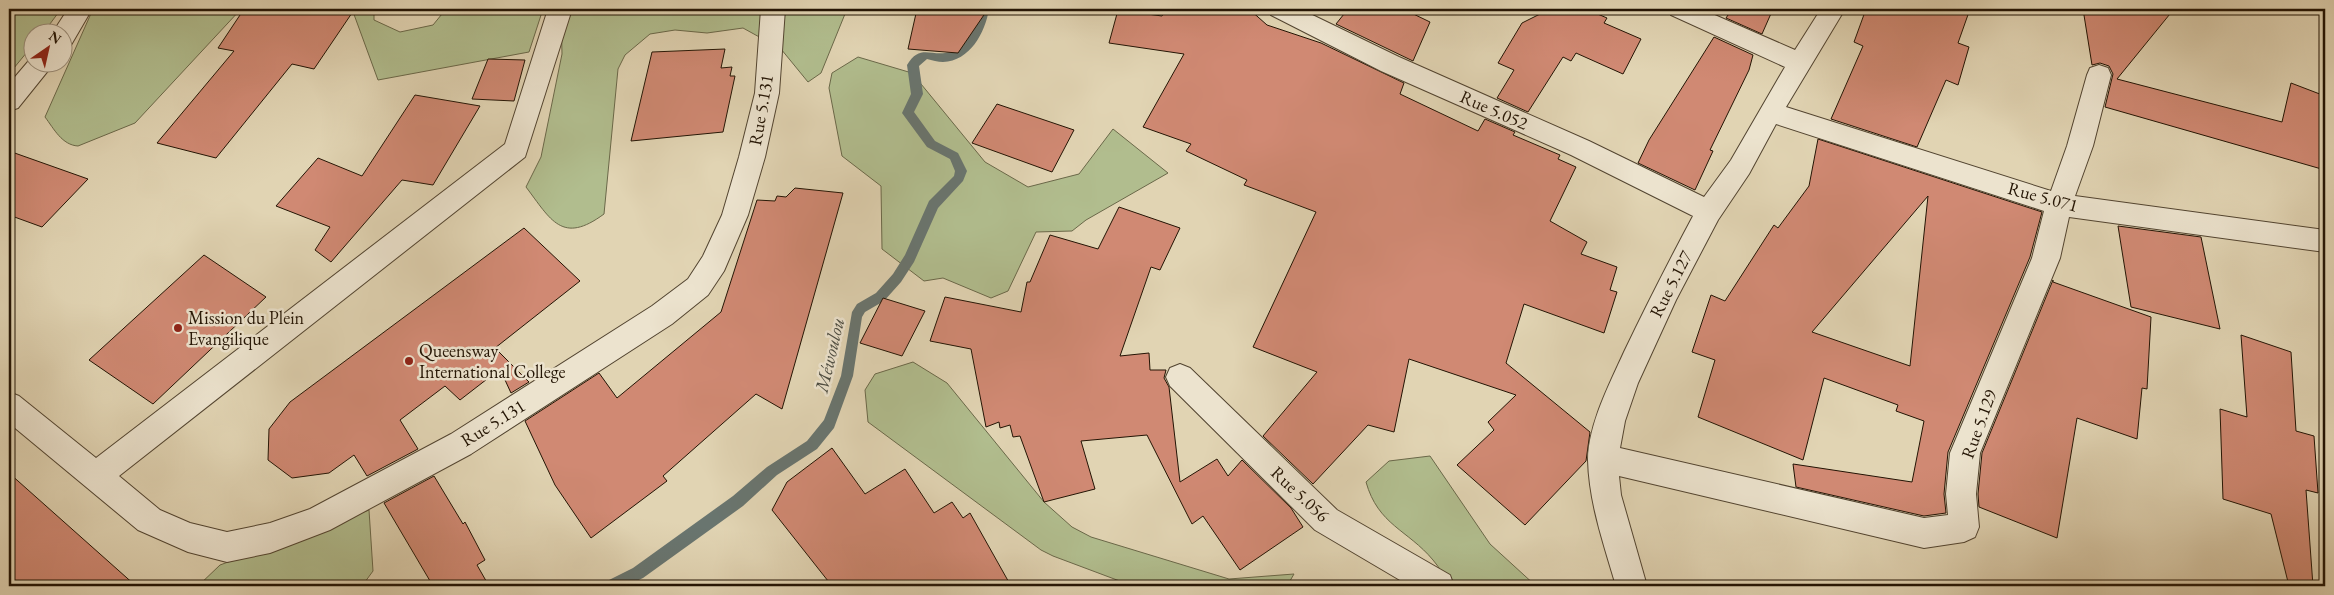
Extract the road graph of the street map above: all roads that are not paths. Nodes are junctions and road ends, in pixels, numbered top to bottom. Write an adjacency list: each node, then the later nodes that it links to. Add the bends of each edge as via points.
1 (80, 9): 7 (street)
2 (560, 9): 19 (street, via 516,150)
3 (772, 9): 19 (street, Rue 5.131, via 767,93 735,214 714,263 698,287 662,315 461,444 319,520 270,538 227,547 188,537 149,520)
4 (1279, 9): 14 (street, Rue 5.052, via 1390,64 1580,148)
5 (1678, 9): 8 (street)
6 (1832, 9): 8 (street, Rue 5.127)
7 (72, 22)
8 (1800, 62): 12 (street, Rue 5.127)
9 (34, 72): 11 (street)
10 (2098, 75): 13 (street, Rue 5.129, via 2080,146)
11 (9, 101)
12 (1770, 112): 13 (street, Rue 5.071); 14 (street, Rue 5.127, via 1740,167)
13 (2059, 205): 15 (street, Rue 5.071); 18 (street, Rue 5.129, via 2046,258 1965,453 1961,494 1964,527 1924,533)
14 (1709, 212): 18 (street, Rue 5.127, via 1664,294 1624,384 1610,421)
15 (2325, 241)
16 (1180, 378): 20 (street, Rue 5.056, via 1326,520)
17 (9, 405): 19 (street, Rue 5.131)
18 (1603, 458): 21 (street, Rue 5.127, via 1606,495)
19 (96, 476)
20 (1439, 586)
21 (1631, 586)

